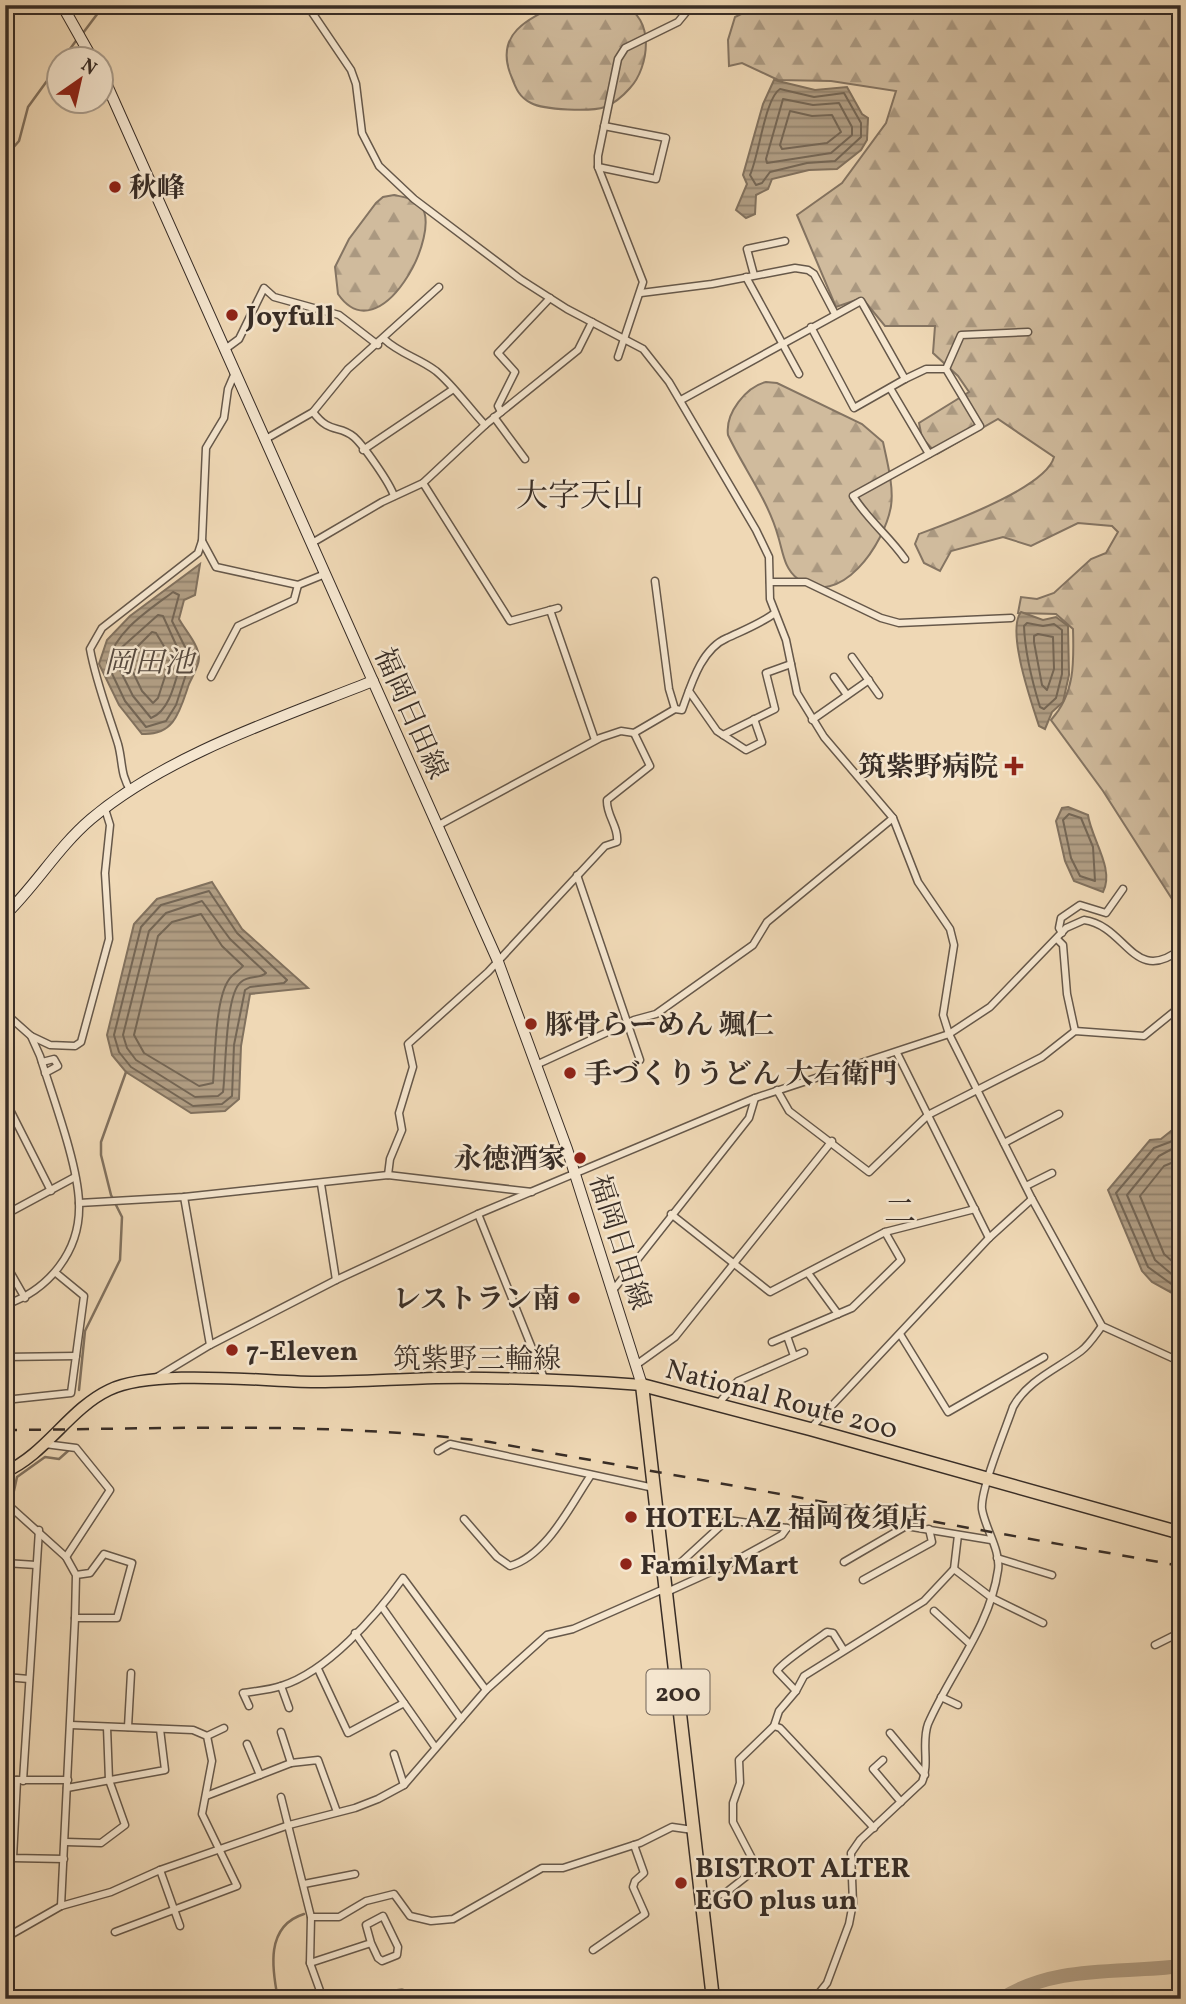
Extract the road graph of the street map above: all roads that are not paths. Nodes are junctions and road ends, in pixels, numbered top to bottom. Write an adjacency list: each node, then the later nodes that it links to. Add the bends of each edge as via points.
1 (62, 5): 4 (main road)
2 (307, 5): 13 (street, via 351,70 362,133 379,166 448,225)
3 (692, 5): 6 (street, via 678,22 625,48 618,59)
4 (85, 46)
5 (116, 106): 22 (main road, 福岡日田線)
6 (604, 126): 7 (street); 7 (street, via 666,138 656,179)
7 (598, 167): 12 (street, via 639,271)
8 (785, 241): 9 (street, via 747,249)
9 (754, 275): 10 (street); 14 (street, via 808,270)
10 (746, 277): 12 (street); 20 (street)
11 (439, 287): 19 (street)
12 (641, 293): 18 (street)
13 (550, 298): 15 (street); 32 (street, via 498,353 515,372 498,406)
14 (835, 314): 16 (street); 27 (street, via 861,300)
15 (592, 322): 18 (street); 32 (street, via 578,350)
16 (811, 327): 20 (street); 28 (street, via 854,408)
17 (1028, 332): 24 (street, via 961,335)
18 (626, 338): 23 (street); 30 (street, via 643,349)
19 (384, 340): 21 (street); 29 (street, via 438,373)
20 (782, 342): 25 (street); 30 (street)
21 (377, 345): 22 (street, via 339,315 274,298 264,288 239,339); 31 (street, via 348,369)
22 (224, 350): 26 (main road, 福岡日田線)
23 (618, 357)
24 (946, 369): 27 (street, via 926,369); 37 (street, via 980,426)
25 (799, 374)
26 (234, 375): 35 (main road, 福岡日田線); 41 (street, via 224,418 206,448)
27 (905, 379): 28 (street)
28 (890, 387): 37 (street)
29 (452, 390): 34 (street); 36 (street)
30 (681, 400): 46 (street, via 756,530 768,557)
31 (313, 412): 35 (street); 36 (street, via 329,429 356,438)
32 (501, 412): 33 (street)
33 (494, 417): 34 (street); 38 (street)
34 (485, 425): 39 (street)
35 (264, 440): 42 (main road, 福岡日田線)
36 (363, 450): 40 (street)
37 (929, 454): 43 (street, via 853,496)
38 (525, 459)
39 (423, 483): 40 (street); 49 (street, via 510,621)
40 (394, 496): 42 (street)
41 (202, 541): 47 (street, via 216,567); 67 (street, via 198,553 102,628 92,641 96,682 119,747 122,779)
42 (312, 543): 44 (main road, 福岡日田線)
43 (905, 559)
44 (325, 574): 47 (street); 57 (main road, 福岡日田線)
45 (655, 581): 61 (street)
46 (770, 582): 50 (street); 51 (street, via 806,582 899,623)
47 (298, 585): 54 (street, via 293,600 238,626)
48 (558, 608): 49 (street)
49 (550, 610): 66 (street)
50 (775, 612): 53 (street); 58 (street, via 711,650)
51 (1011, 618)
52 (852, 657): 56 (street)
53 (791, 664): 62 (street, via 766,673 775,709); 63 (street, via 797,693)
54 (211, 677)
55 (834, 677): 59 (street)
56 (869, 680): 59 (street); 60 (street)
57 (373, 681): 67 (main road, via 222,741); 70 (main road, 福岡日田線)
58 (689, 691): 61 (street, via 682,710); 65 (street)
59 (847, 695): 63 (street)
60 (879, 695)
61 (675, 709): 64 (street)
62 (754, 719): 65 (street); 65 (street, via 760,745 746,750)
63 (812, 720): 69 (street)
64 (634, 733): 66 (street); 71 (street, via 650,766 607,800 617,842 605,846)
65 (723, 735)
66 (595, 740): 70 (street)
67 (131, 791): 68 (main road)
68 (105, 809): 73 (main road, via 75,835); 82 (street, via 110,825 105,873 109,939 81,1042 50,1045)
69 (893, 818): 79 (street, via 767,922 752,945 656,1014); 81 (street, via 918,883 950,929 954,945 943,1015)
70 (437, 826): 76 (main road, 福岡日田線)
71 (577, 875): 76 (street); 79 (street)
72 (1123, 889): 74 (street, via 1106,913 1080,905 1066,913)
73 (5, 915)
74 (1059, 936): 75 (street, via 1084,920 1106,926 1126,950 1141,959 1157,962); 80 (street); 81 (street, via 990,1007)
75 (1181, 949)
76 (497, 959): 86 (main road, 福岡日田線); 97 (street, via 408,1044 413,1067)
77 (1181, 1006): 80 (street, via 1144,1036)
78 (5, 1013): 82 (street)
79 (628, 1023): 84 (street); 86 (street)
80 (1075, 1031): 89 (street, via 1042,1057)
81 (950, 1034): 83 (street); 89 (street)
82 (31, 1036): 85 (street)
83 (897, 1053): 88 (street); 93 (street)
84 (640, 1060)
85 (42, 1062): 87 (street); 87 (street, via 54,1059 58,1066)
86 (536, 1065): 98 (main road, 福岡日田線)
87 (46, 1073): 99 (street)
88 (778, 1090): 90 (street); 94 (street, via 789,1111)
89 (977, 1090): 93 (street); 95 (street)
90 (755, 1098): 98 (street); 110 (street, via 748,1118)
91 (5, 1100): 102 (street)
92 (1059, 1114): 95 (street)
93 (928, 1115): 94 (street, via 869,1172); 108 (street)
94 (832, 1141): 114 (street)
95 (1004, 1143): 101 (street)
96 (1052, 1173): 101 (street)
97 (388, 1175): 100 (street); 103 (street)
98 (575, 1176): 103 (street); 118 (main road, 福岡日田線)
99 (75, 1177): 102 (street); 107 (street)
100 (320, 1184): 104 (street); 117 (street)
101 (1026, 1186): 106 (street)
102 (51, 1191): 105 (street, via 12,1211)
103 (534, 1192): 109 (street)
104 (184, 1197): 107 (street); 126 (street)
105 (5, 1199)
106 (1032, 1199): 112 (street); 122 (street)
107 (79, 1203): 115 (street, via 71,1246)
108 (975, 1209): 111 (street); 112 (street)
109 (478, 1214): 117 (street); 134 (street)
110 (671, 1214): 114 (street); 118 (street)
111 (885, 1232): 116 (street); 121 (street, via 901,1260 852,1308)
112 (989, 1238): 123 (street)
113 (5, 1263): 119 (street)
114 (736, 1263): 116 (street, via 770,1292); 133 (street, via 674,1338)
115 (56, 1273): 119 (street); 128 (street, via 84,1296)
116 (808, 1273): 121 (street)
117 (337, 1280): 126 (street)
118 (614, 1289): 133 (main road, 福岡日田線)
119 (25, 1298): 120 (street)
120 (5, 1305)
121 (838, 1314): 124 (street)
122 (1102, 1326): 132 (street); 146 (street, via 1083,1350 1020,1395)
123 (900, 1334): 131 (street, via 948,1412); 141 (street)
124 (787, 1336): 125 (street); 129 (street)
125 (772, 1342)
126 (210, 1345): 135 (street)
127 (804, 1352): 129 (street)
128 (76, 1356): 130 (street); 137 (street)
129 (794, 1356): 139 (street, via 738,1381)
130 (5, 1357)
131 (1044, 1357)
132 (1181, 1362)
133 (636, 1365): 136 (main road, 福岡日田線)
134 (544, 1378): 135 (main road, 筑紫野三輪線); 136 (main road, 筑紫野三輪線)
135 (153, 1381): 140 (main road, 筑紫野三輪線, via 109,1390)
136 (642, 1385): 139 (highway, National Route 200); 147 (highway, National Route 200 / 200)
137 (71, 1393): 138 (street); 140 (street)
138 (5, 1400)
139 (718, 1404): 141 (highway, National Route 200)
140 (83, 1407): 142 (main road, 筑紫野三輪線)
141 (810, 1429): 146 (highway, National Route 200)
142 (45, 1444): 144 (main road, 筑紫野三輪線); 155 (street, via 76,1448 110,1490)
143 (438, 1451): 145 (street, via 450,1444)
144 (5, 1472)
145 (591, 1475): 147 (street); 149 (street, via 525,1562 510,1566 497,1558)
146 (988, 1481): 152 (highway, National Route 200); 154 (street, via 982,1508)
147 (656, 1488): 164 (highway, National Route 200 / 200)
148 (5, 1502): 151 (street)
149 (464, 1519)
150 (929, 1529): 153 (street); 157 (street, via 906,1526); 163 (street, via 932,1542)
151 (39, 1530): 155 (street); 159 (street)
152 (1181, 1533)
153 (958, 1535): 154 (street); 160 (street)
154 (991, 1541): 156 (street)
155 (66, 1558): 161 (street)
156 (996, 1558): 162 (street); 165 (street, via 999,1567)
157 (844, 1562)
158 (5, 1563): 159 (street)
159 (36, 1565): 178 (street)
160 (954, 1569): 165 (street); 174 (street, via 924,1601)
161 (76, 1575): 168 (street); 168 (street, via 90,1573 104,1553 132,1563 117,1618)
162 (1052, 1575)
163 (863, 1580)
164 (666, 1586): 164 (street, via 727,1520 787,1528 733,1562); 180 (street, via 573,1629 547,1635); 216 (highway, National Route 200 / 200)
165 (992, 1598): 169 (street); 172 (street)
166 (382, 1607): 171 (street); 180 (street, via 403,1578); 187 (street)
167 (934, 1611): 172 (street)
168 (75, 1618): 188 (street)
169 (1043, 1623)
170 (1181, 1632): 173 (street)
171 (355, 1633): 175 (street); 183 (street)
172 (970, 1644): 182 (street)
173 (1155, 1645)
174 (844, 1649): 181 (street, via 804,1676); 181 (street, via 833,1633 827,1632 779,1665 777,1671)
175 (318, 1669): 179 (street); 183 (street, via 348,1733)
176 (131, 1672): 191 (street)
177 (5, 1676): 178 (street)
178 (29, 1679): 205 (street)
179 (281, 1686): 185 (street, via 243,1693); 186 (street)
180 (486, 1690): 187 (street)
181 (796, 1691): 189 (street, via 779,1711)
182 (941, 1697): 184 (street); 203 (street, via 925,1735)
183 (404, 1703): 198 (street)
184 (958, 1705)
185 (249, 1706)
186 (289, 1708)
187 (461, 1718): 198 (street)
188 (71, 1725): 190 (street); 206 (street)
189 (774, 1726): 215 (street, via 824,1772); 224 (street, via 739,1760 740,1783 733,1803 733,1822 757,1868 724,1894)
190 (107, 1727): 191 (street); 207 (street)
191 (128, 1727): 193 (street)
192 (224, 1728): 196 (street)
193 (160, 1729): 196 (street, via 193,1730); 207 (street, via 165,1770)
194 (281, 1732): 201 (street)
195 (890, 1733): 203 (street)
196 (207, 1736): 210 (street, via 212,1761)
197 (247, 1744): 202 (street)
198 (435, 1747): 208 (street)
199 (394, 1754): 208 (street)
200 (883, 1760): 212 (street, via 873,1769)
201 (291, 1763): 202 (street); 213 (street, via 318,1760)
202 (260, 1775): 210 (street)
203 (925, 1775): 212 (street)
204 (5, 1780): 205 (street)
205 (20, 1780): 206 (street); 220 (street, via 13,1858)
206 (68, 1780): 209 (street)
207 (109, 1780): 209 (street); 217 (street, via 125,1825 101,1843)
208 (404, 1785): 213 (street)
209 (67, 1788): 217 (street)
210 (206, 1796): 219 (street, via 202,1814)
211 (281, 1797): 214 (street)
212 (901, 1802): 215 (street)
213 (337, 1812): 214 (street)
214 (289, 1825): 219 (street); 223 (street)
215 (874, 1828): 238 (street, via 851,1853 853,1903 827,1983)
216 (693, 1830): 218 (street, via 672,1827); 224 (highway, National Route 200 / 200)
217 (66, 1842): 220 (street)
218 (634, 1845): 227 (street, via 563,1868 541,1868 453,1919 431,1921 410,1916 394,1894 366,1901 339,1917); 232 (street, via 644,1873 633,1887 645,1914)
219 (221, 1850): 221 (street); 226 (street, via 237,1886)
220 (64, 1859): 225 (street)
221 (160, 1870): 225 (street, via 111,1892); 226 (street)
222 (355, 1874): 223 (street)
223 (304, 1884): 227 (street)
224 (701, 1896): 237 (highway, National Route 200 / 200)
225 (61, 1906): 230 (street)
226 (174, 1909): 228 (street); 229 (street)
227 (310, 1917): 233 (street)
228 (180, 1926)
229 (115, 1932)
230 (5, 1938)
231 (371, 1943): 231 (street, via 382,1961 397,1955 398,1947 383,1916 366,1925); 233 (street)
232 (593, 1950)
233 (310, 1962): 235 (street)
234 (402, 1993): 236 (street)
235 (323, 1999)
236 (341, 1999)
237 (713, 1999)
238 (807, 1999)

